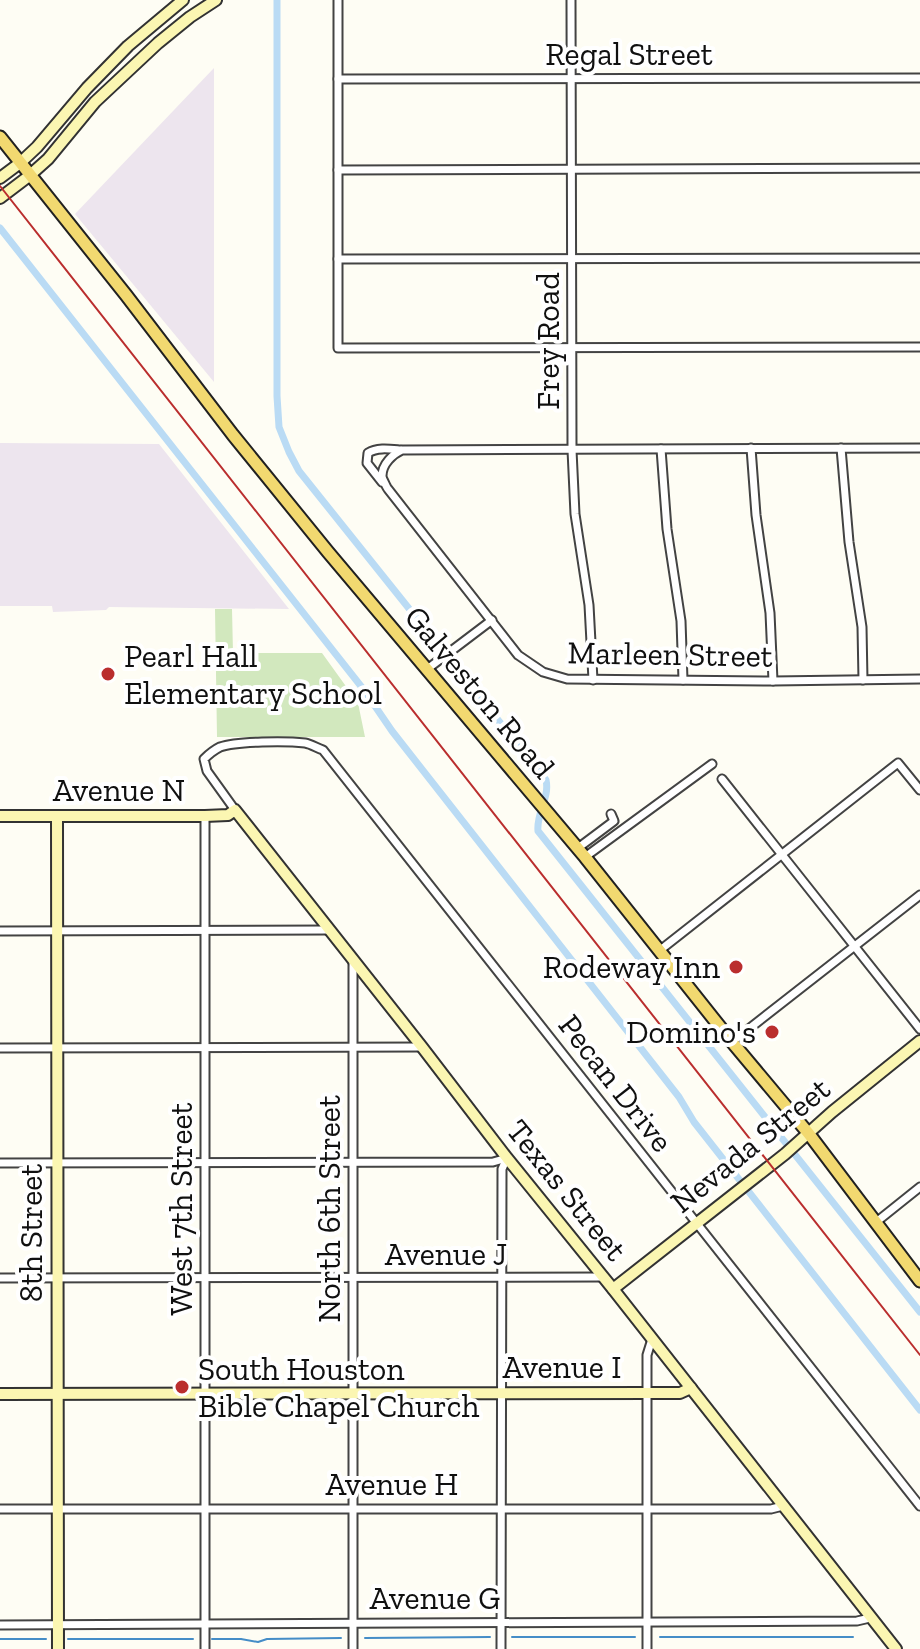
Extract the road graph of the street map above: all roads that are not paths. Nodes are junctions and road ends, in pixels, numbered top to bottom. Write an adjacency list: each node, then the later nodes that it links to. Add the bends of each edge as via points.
1 (216, 0): 5 (street)
2 (338, 0): 9 (street)
3 (571, 0): 7 (street, Frey Road)
4 (181, 1): 5 (street); 6 (street)
5 (190, 17): 10 (street)
6 (102, 73): 10 (street); 12 (street)
7 (572, 78): 8 (street, Regal Street); 9 (street, Regal Street); 14 (street, Frey Road)
8 (920, 78)
9 (338, 79): 15 (street)
10 (113, 85): 16 (street)
11 (0, 137): 12 (main road, Galveston Road)
12 (20, 163): 16 (main road, Galveston Road); 17 (street)
13 (920, 168): 14 (street)
14 (571, 169): 15 (street); 19 (street, Frey Road)
15 (338, 170): 21 (street)
16 (29, 176): 18 (street); 32 (main road, Galveston Road)
17 (0, 178)
18 (0, 198)
19 (572, 258): 20 (street); 21 (street); 23 (street, Frey Road)
20 (920, 258)
21 (338, 259): 23 (street, via 338,348)
22 (920, 347): 23 (street)
23 (572, 348): 29 (street, Frey Road)
24 (751, 448): 25 (street); 27 (street); 37 (street)
25 (841, 448): 26 (street); 36 (street, via 862,627)
26 (920, 448)
27 (661, 449): 29 (street); 35 (street)
28 (402, 450): 29 (street); 30 (street, via 386,464 382,477); 30 (street, Marleen Street, via 368,453 367,463)
29 (572, 450): 34 (street, Frey Road)
30 (388, 489): 31 (street, Marleen Street)
31 (492, 620): 32 (street); 34 (street, Marleen Street, via 518,655 543,672)
32 (426, 670): 47 (main road, Galveston Road)
33 (920, 679): 36 (street, Marleen Street)
34 (593, 680): 35 (street, Marleen Street)
35 (683, 680): 37 (street, Marleen Street)
36 (863, 680): 37 (street, Marleen Street)
37 (773, 681)
38 (204, 759): 42 (street, Texas Street); 73 (street, Pecan Drive, via 220,747 236,744 308,744 323,750)
39 (712, 764): 47 (street)
40 (722, 779): 48 (street)
41 (920, 790): 48 (street, via 898,763)
42 (235, 810): 46 (street, Avenue N); 51 (street, Texas Street)
43 (611, 814): 47 (street, via 614,821)
44 (0, 816): 45 (street, Avenue N)
45 (57, 816): 46 (street, Avenue N); 53 (street, 8th Street)
46 (205, 816): 50 (street, West 7th Street)
47 (582, 852): 55 (main road, Galveston Road)
48 (782, 854): 54 (street); 55 (street)
49 (920, 895): 54 (street)
50 (206, 930): 51 (street); 53 (street); 60 (street, West 7th Street)
51 (329, 930): 56 (street, Texas Street)
52 (0, 931): 53 (street)
53 (56, 931): 64 (street, 8th Street)
54 (855, 946): 57 (street); 59 (street)
55 (659, 951): 59 (main road, Galveston Road)
56 (353, 960): 61 (street, North 6th Street); 62 (street, Texas Street)
57 (920, 1029)
58 (920, 1041): 65 (street, Nevada Street)
59 (732, 1042): 65 (main road, Galveston Road)
60 (205, 1047): 61 (street); 64 (street); 68 (street, West 7th Street)
61 (353, 1047): 62 (street); 69 (street, North 6th Street)
62 (422, 1047): 66 (street, Texas Street)
63 (0, 1048): 64 (street)
64 (57, 1048): 67 (street, 8th Street)
65 (809, 1134): 72 (main road, Galveston Road); 73 (street, Nevada Street)
66 (507, 1158): 69 (street); 74 (street, Texas Street); 79 (street, via 502,1169)
67 (56, 1162): 68 (street); 70 (street); 76 (street, 8th Street)
68 (206, 1162): 69 (street); 77 (street, West 7th Street)
69 (353, 1162): 78 (street, North 6th Street)
70 (0, 1163)
71 (920, 1187): 72 (street)
72 (875, 1223): 80 (main road, Galveston Road)
73 (696, 1224): 81 (street, Nevada Street); 91 (street, Pecan Drive)
74 (603, 1277): 79 (street, Avenue J); 81 (street, Texas Street)
75 (0, 1278): 76 (street, Avenue J)
76 (57, 1278): 77 (street, Avenue J); 89 (street, 8th Street)
77 (206, 1278): 78 (street, Avenue J); 84 (street, West 7th Street)
78 (353, 1278): 79 (street, Avenue J); 85 (street, North 6th Street)
79 (502, 1278): 86 (street)
80 (920, 1281)
81 (613, 1289): 82 (street, Texas Street)
82 (652, 1339): 83 (street, Texas Street); 87 (street)
83 (691, 1388): 87 (street, Avenue I); 90 (street, Texas Street)
84 (206, 1393): 85 (street, Avenue I); 89 (street, Avenue I); 97 (street, West 7th Street)
85 (353, 1393): 86 (street, Avenue I); 92 (street, North 6th Street)
86 (502, 1393): 87 (street, Avenue I); 93 (street)
87 (647, 1393): 94 (street)
88 (0, 1394): 89 (street, Avenue I)
89 (57, 1394): 96 (street, 8th Street)
90 (783, 1506): 94 (street, Avenue H); 98 (street, Texas Street)
91 (920, 1506)
92 (353, 1508): 93 (street, Avenue H); 97 (street, Avenue H); 99 (street, North 6th Street)
93 (502, 1508): 94 (street, Avenue H); 100 (street)
94 (647, 1508): 101 (street)
95 (0, 1509): 96 (street, Avenue H)
96 (57, 1509): 97 (street, Avenue H); 103 (street, 8th Street)
97 (206, 1510): 102 (street, West 7th Street)
98 (870, 1618): 101 (street, Avenue G); 110 (street, Texas Street)
99 (353, 1622): 100 (street, Avenue G); 102 (street, Avenue G); 107 (street, North 6th Street)
100 (502, 1622): 101 (street, Avenue G); 108 (street)
101 (647, 1622): 109 (street)
102 (205, 1623): 103 (street, Avenue G); 106 (street, West 7th Street)
103 (58, 1624): 104 (street, Avenue G); 105 (street, 8th Street)
104 (0, 1625)
105 (58, 1649)
106 (205, 1649)
107 (353, 1649)
108 (501, 1649)
109 (647, 1649)
110 (896, 1649)

